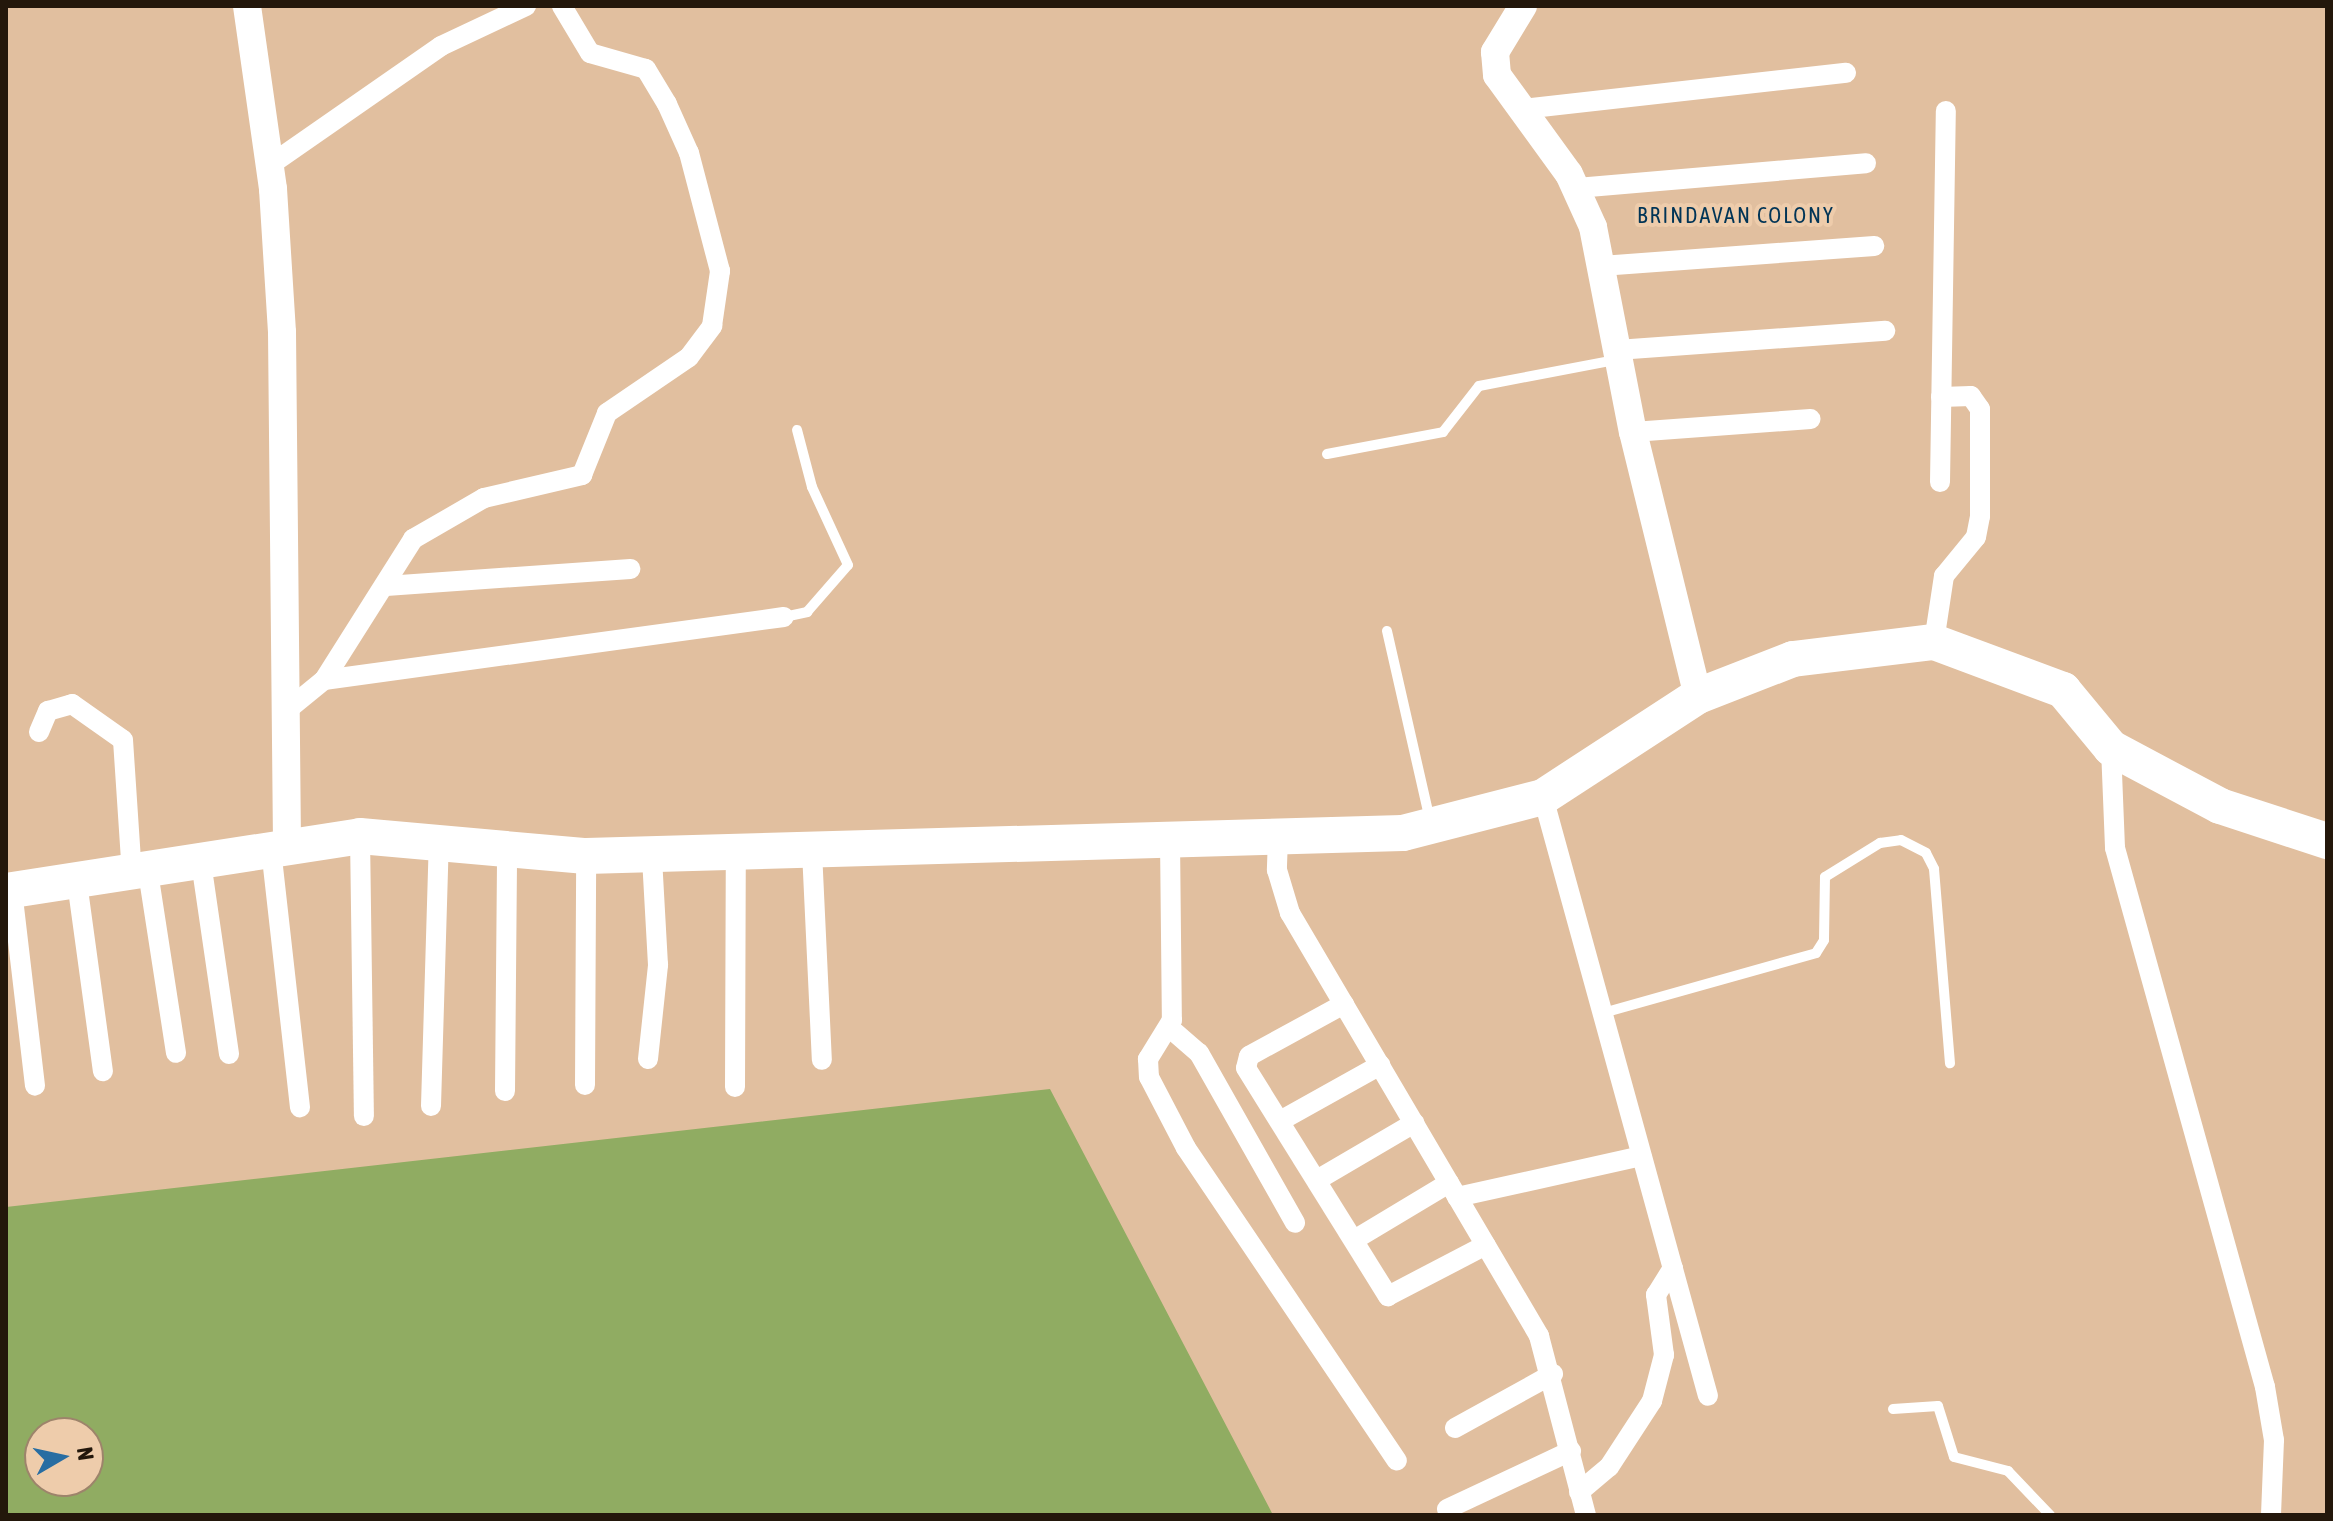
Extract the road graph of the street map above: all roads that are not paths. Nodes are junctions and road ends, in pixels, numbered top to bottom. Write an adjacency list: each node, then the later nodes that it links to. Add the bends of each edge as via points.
1 (247, 6): 9 (street)
2 (526, 6): 9 (street, via 441,46)
3 (562, 6): 22 (street, via 590,53 646,69 667,104 701,197 720,303 689,357 607,413 582,475 484,498 430,527 405,547)
4 (1523, 6): 6 (street, via 1494,62)
5 (1846, 73): 6 (street)
6 (1523, 109): 10 (street)
7 (1946, 111): 15 (street)
8 (1866, 163): 10 (street)
9 (270, 165): 28 (street, via 282,332)
10 (1577, 188): 12 (street)
11 (1874, 246): 12 (street)
12 (1601, 266): 14 (street)
13 (1885, 331): 14 (street)
14 (1618, 354): 18 (street); 19 (lane, via 1479,386 1443,432)
15 (1941, 397): 20 (street); 25 (street, via 1971,396 1980,409 1980,516 1976,537 1944,576)
16 (1811, 419): 18 (street)
17 (797, 430): 23 (lane, via 812,487 848,565 807,612)
18 (1633, 432): 27 (street)
19 (1327, 454)
20 (1940, 482)
21 (630, 569): 22 (street)
22 (386, 586): 26 (street)
23 (784, 617): 26 (street)
24 (1387, 631): 32 (lane)
25 (1934, 642): 27 (highway, via 1793,659); 30 (highway, via 2063,690)
26 (324, 680): 28 (street)
27 (1698, 696): 31 (highway)
28 (286, 711): 38 (street)
29 (39, 732): 45 (street, via 48,711 72,704 123,740)
30 (2111, 748): 36 (highway, via 2220,806); 84 (street, via 2115,848 2265,1387 2274,1452)
31 (1543, 797): 32 (highway); 49 (street)
32 (1432, 827): 34 (highway)
33 (360, 836): 37 (highway); 38 (highway); 64 (street)
34 (1278, 837): 35 (highway); 48 (street, via 1280,891)
35 (1170, 840): 40 (highway); 50 (street)
36 (2327, 841)
37 (439, 842): 39 (highway); 62 (street)
38 (279, 847): 44 (highway); 63 (street)
39 (507, 850): 42 (highway); 61 (street)
40 (812, 851): 41 (highway); 54 (street)
41 (736, 853): 43 (highway); 60 (street)
42 (586, 856): 43 (highway); 58 (street)
43 (652, 856): 53 (street, via 658,965)
44 (201, 862): 45 (highway); 52 (street)
45 (140, 874): 46 (highway); 51 (street)
46 (77, 882): 47 (highway); 57 (street)
47 (9, 890): 59 (street)
48 (1344, 1004): 56 (street); 65 (street, via 1249,1056 1246,1068)
49 (1603, 1013): 55 (lane, via 1816,953 1824,940 1825,877 1880,843 1901,840 1926,853 1934,869); 67 (street)
50 (1171, 1029): 70 (street, via 1199,1053); 79 (street, via 1148,1059 1149,1077 1186,1148)
51 (176, 1053)
52 (229, 1054)
53 (648, 1059)
54 (822, 1060)
55 (1950, 1063)
56 (1380, 1065): 65 (street); 66 (street)
57 (103, 1071)
58 (585, 1085)
59 (35, 1086)
60 (735, 1087)
61 (505, 1091)
62 (431, 1106)
63 (300, 1107)
64 (364, 1116)
65 (1280, 1121): 68 (street)
66 (1414, 1123): 68 (street); 69 (street)
67 (1642, 1156): 69 (street); 73 (street)
68 (1317, 1180): 71 (street)
69 (1453, 1190): 71 (street); 72 (street)
70 (1295, 1223)
71 (1354, 1240): 72 (street, via 1391,1296)
72 (1486, 1245): 74 (street)
73 (1673, 1268): 75 (street); 80 (street, via 1656,1295 1664,1355 1652,1401 1609,1467)
74 (1553, 1374): 77 (street); 78 (street)
75 (1708, 1396)
76 (1893, 1409): 83 (lane, via 1938,1406 1954,1457 2008,1471)
77 (1455, 1428)
78 (1571, 1451): 80 (street); 81 (street)
79 (1397, 1461)
80 (1579, 1492): 82 (street)
81 (1447, 1509)
82 (1586, 1515)
83 (2050, 1515)
84 (2271, 1515)

